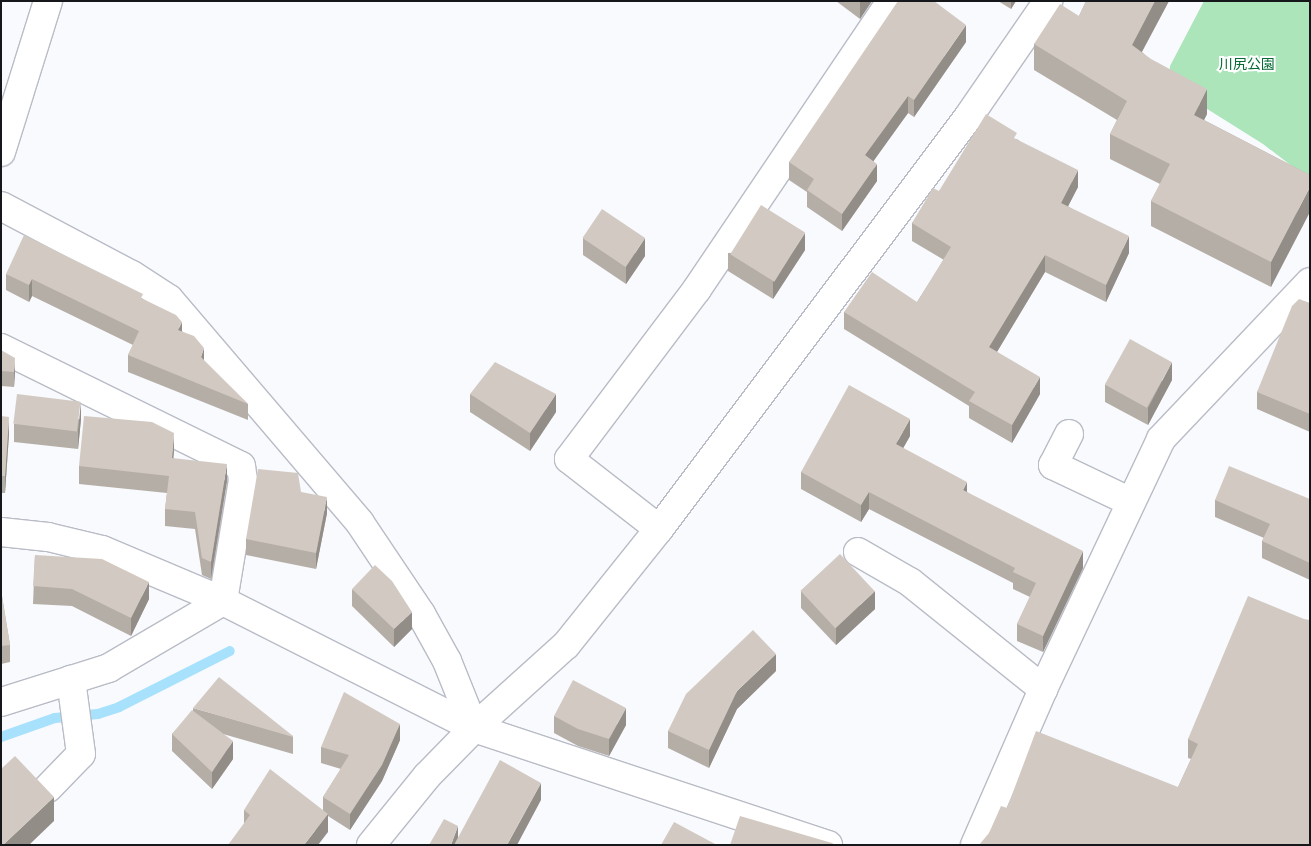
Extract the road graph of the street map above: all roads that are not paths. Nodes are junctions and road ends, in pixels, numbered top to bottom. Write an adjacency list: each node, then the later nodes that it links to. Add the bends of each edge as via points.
1 (48, 1): 4 (street)
2 (891, 1): 10 (street, via 697,289 569,460)
3 (1048, 1): 10 (street, via 969,116)
4 (1, 152)
5 (1, 206): 17 (street, via 132,275 169,299 360,522 421,614 446,661)
6 (1305, 295): 9 (street, via 1161,439)
7 (1, 348): 13 (street, via 240,466 243,480)
8 (1069, 434): 9 (street, via 1053,465)
9 (1131, 502): 15 (street)
10 (659, 529): 17 (street, via 566,645)
11 (1, 532): 13 (street, via 48,537 102,550)
12 (858, 552): 15 (street, via 910,582)
13 (223, 601): 14 (street); 17 (street)
14 (72, 687): 16 (street); 19 (street, via 81,754)
15 (1043, 688): 23 (street)
16 (1, 702)
17 (474, 728): 18 (street); 22 (street)
18 (426, 776): 20 (street); 21 (street)
19 (48, 788)
20 (372, 845)
21 (397, 845)
22 (828, 845)
23 (975, 845)

